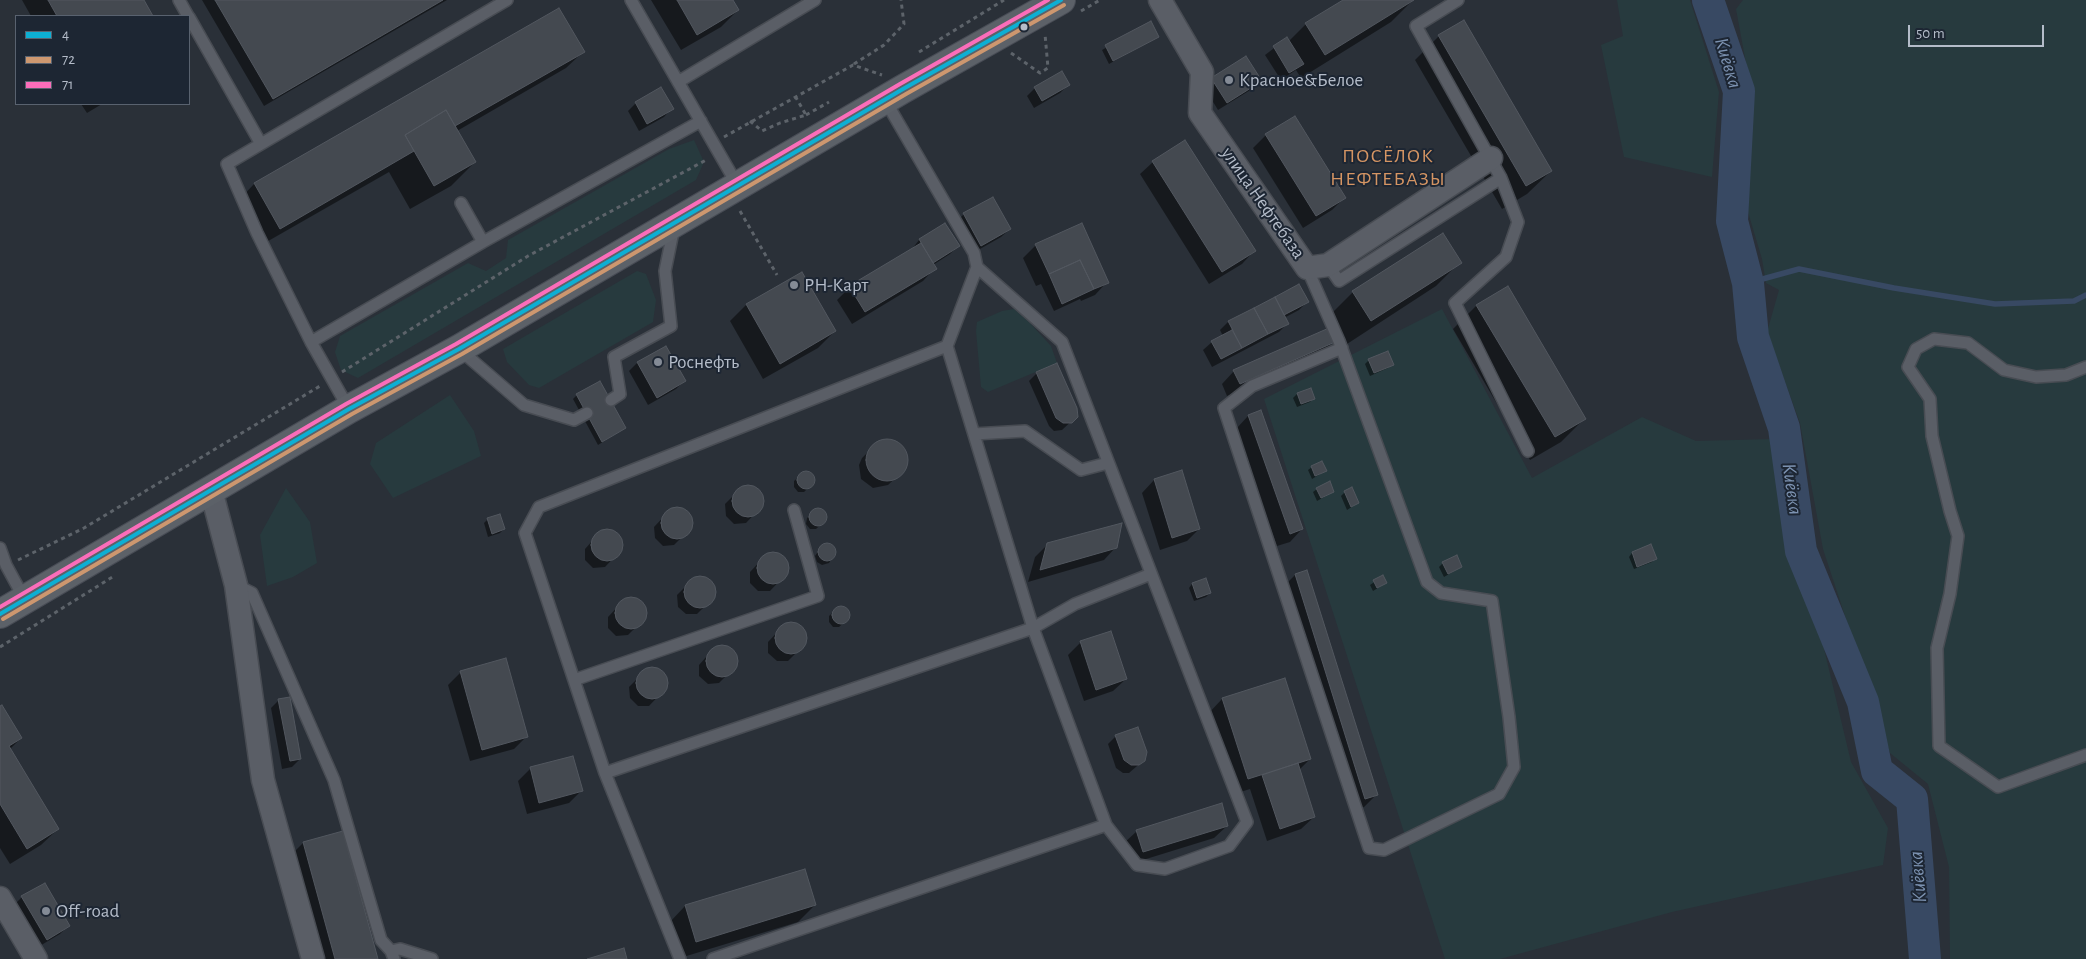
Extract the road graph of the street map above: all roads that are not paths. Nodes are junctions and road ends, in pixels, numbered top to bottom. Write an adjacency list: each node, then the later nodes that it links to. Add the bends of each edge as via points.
1 (179, 0): 9 (lane)
2 (508, 0): 14 (lane)
3 (631, 0): 11 (lane)
4 (815, 0): 7 (lane)
5 (1160, 0): 21 (street, улица Нефтебаза, via 1202,72 1200,113)
6 (1458, 0): 15 (lane, via 1416,26)
7 (800, 4): 11 (lane)
8 (1045, 11): 12 (main road)
9 (188, 15)
10 (190, 18): 14 (lane)
11 (678, 82): 13 (lane)
12 (885, 100): 17 (main road); 22 (lane, via 974,253)
13 (701, 121): 17 (lane); 20 (lane)
14 (261, 144): 23 (lane, via 227,164)
15 (1491, 158): 16 (lane); 21 (street, улица Нефтебаза)
16 (1501, 178): 21 (lane, via 1339,281); 32 (lane, via 1518,222 1506,257 1455,303)
17 (737, 196): 19 (main road)
18 (461, 203): 20 (lane)
19 (675, 223): 26 (main road); 28 (lane, via 665,271 670,326 614,357 620,394)
20 (483, 242): 23 (lane)
21 (1318, 266): 25 (lane)
22 (977, 268): 24 (lane); 33 (lane, via 1062,342)
23 (311, 342): 29 (lane)
24 (947, 346): 31 (lane); 42 (lane, via 539,507 525,533)
25 (1342, 348): 25 (lane, via 1427,582 1441,593 1492,601 1514,768 1499,794 1384,850 1369,848 1224,408 1252,386)
26 (459, 349): 29 (main road); 30 (lane, via 524,405 574,420)
27 (2086, 367): 43 (lane, via 2066,375 2036,377 2004,370 1968,343 1934,339 1916,349 1908,367 1930,399 1932,436 1958,536 1950,594 1937,648 1939,746 1998,787)
28 (611, 400)
29 (349, 409): 34 (main road)
30 (587, 414)
31 (974, 434): 33 (lane, via 1025,431 1081,470); 41 (lane)
32 (1528, 451)
33 (1108, 463): 37 (lane)
34 (211, 490): 38 (street); 39 (main road)
35 (794, 510): 42 (lane, via 818,596)
36 (0, 548): 39 (lane)
37 (1150, 574): 41 (lane, via 1075,604); 45 (lane, via 1247,822 1229,846 1165,869 1137,865)
38 (236, 585): 47 (lane, via 252,593 334,780 381,940); 49 (street, via 263,780)
39 (25, 600): 40 (main road)
40 (0, 614)
41 (1033, 628): 44 (lane); 45 (lane)
42 (574, 680): 44 (lane)
43 (2086, 755)
44 (605, 773): 51 (lane)
45 (1106, 825): 52 (lane)
46 (0, 898): 48 (street)
47 (393, 955): 50 (lane, via 400,950)
48 (36, 959)
49 (313, 959)
50 (432, 959)
51 (680, 959)
52 (714, 959)

